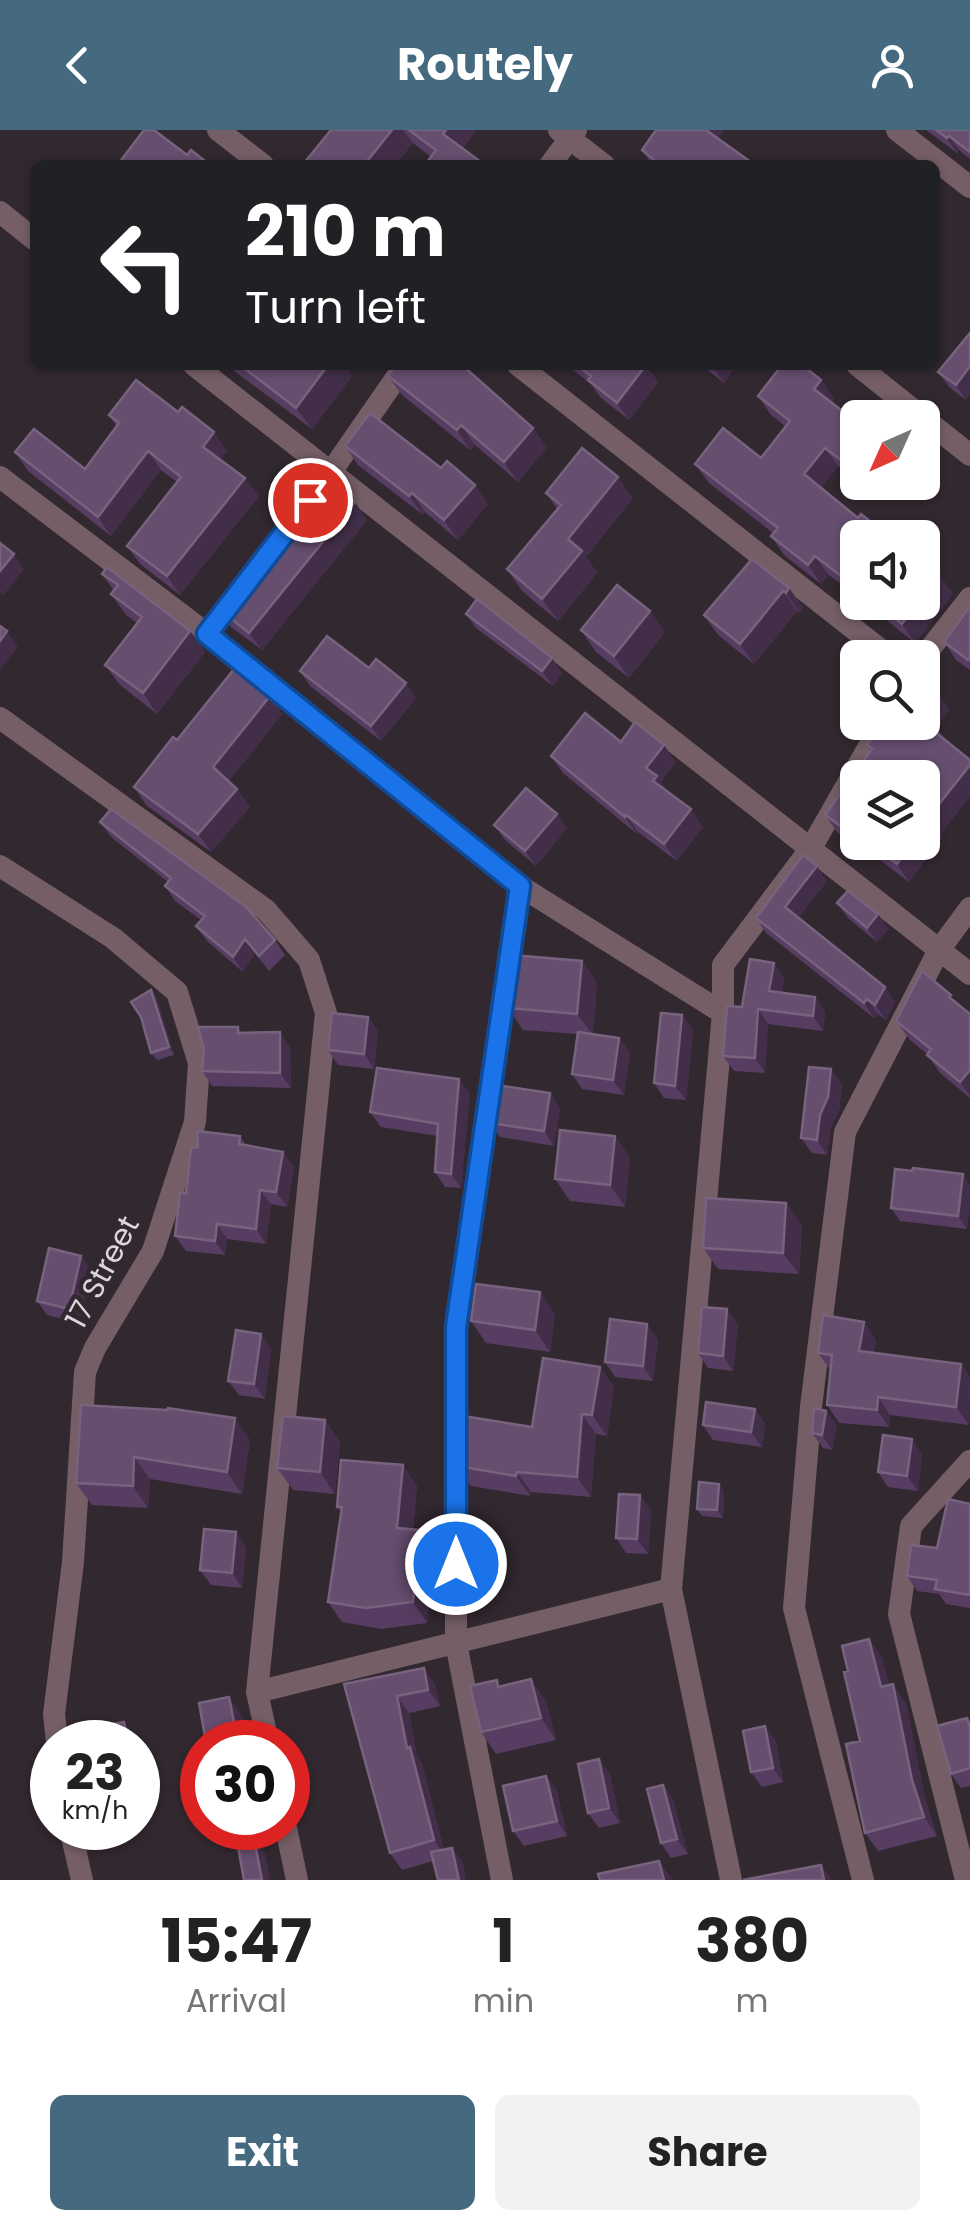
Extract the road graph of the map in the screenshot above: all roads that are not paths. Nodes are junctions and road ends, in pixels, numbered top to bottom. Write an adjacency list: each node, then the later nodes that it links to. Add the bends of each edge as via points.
1 (218, 130): 4 (street)
2 (897, 130): 7 (street)
3 (568, 133): 5 (street); 6 (street)
4 (256, 160)
5 (553, 160)
6 (598, 160)
7 (935, 160)
8 (940, 164): 9 (street)
9 (970, 187)
10 (0, 212): 11 (street)
11 (30, 236)
12 (200, 370): 17 (street)
13 (402, 370): 17 (street)
14 (524, 370): 23 (street)
15 (863, 370): 16 (street)
16 (970, 455)
17 (331, 473): 19 (street); 27 (street)
18 (0, 477): 22 (street)
19 (308, 502)
20 (252, 576): 22 (street)
21 (970, 598): 24 (street)
22 (207, 634): 29 (street)
23 (868, 640)
24 (937, 640)
25 (0, 718): 37 (street, via 266,910 309,960 326,1013)
26 (873, 740): 27 (street)
27 (812, 848): 31 (street); 33 (street, via 724,965)
28 (0, 866): 38 (street, 17 Street, via 114,938 176,992 199,1063 196,1122 152,1251 85,1372)
29 (520, 886): 33 (street); 36 (street, via 456,1327)
30 (970, 908): 31 (street)
31 (939, 950): 32 (street); 46 (street, via 845,1132 794,1608)
32 (970, 974)
33 (724, 1013): 35 (street)
34 (970, 1461): 47 (street, via 911,1526 898,1614)
35 (671, 1589): 36 (street); 45 (street)
36 (456, 1643): 37 (street); 44 (street)
37 (257, 1692): 39 (street)
38 (55, 1720)
39 (263, 1720)
40 (75, 1850): 42 (street)
41 (291, 1850): 43 (street)
42 (82, 1880)
43 (298, 1880)
44 (502, 1880)
45 (731, 1880)
46 (863, 1880)
47 (966, 1880)

